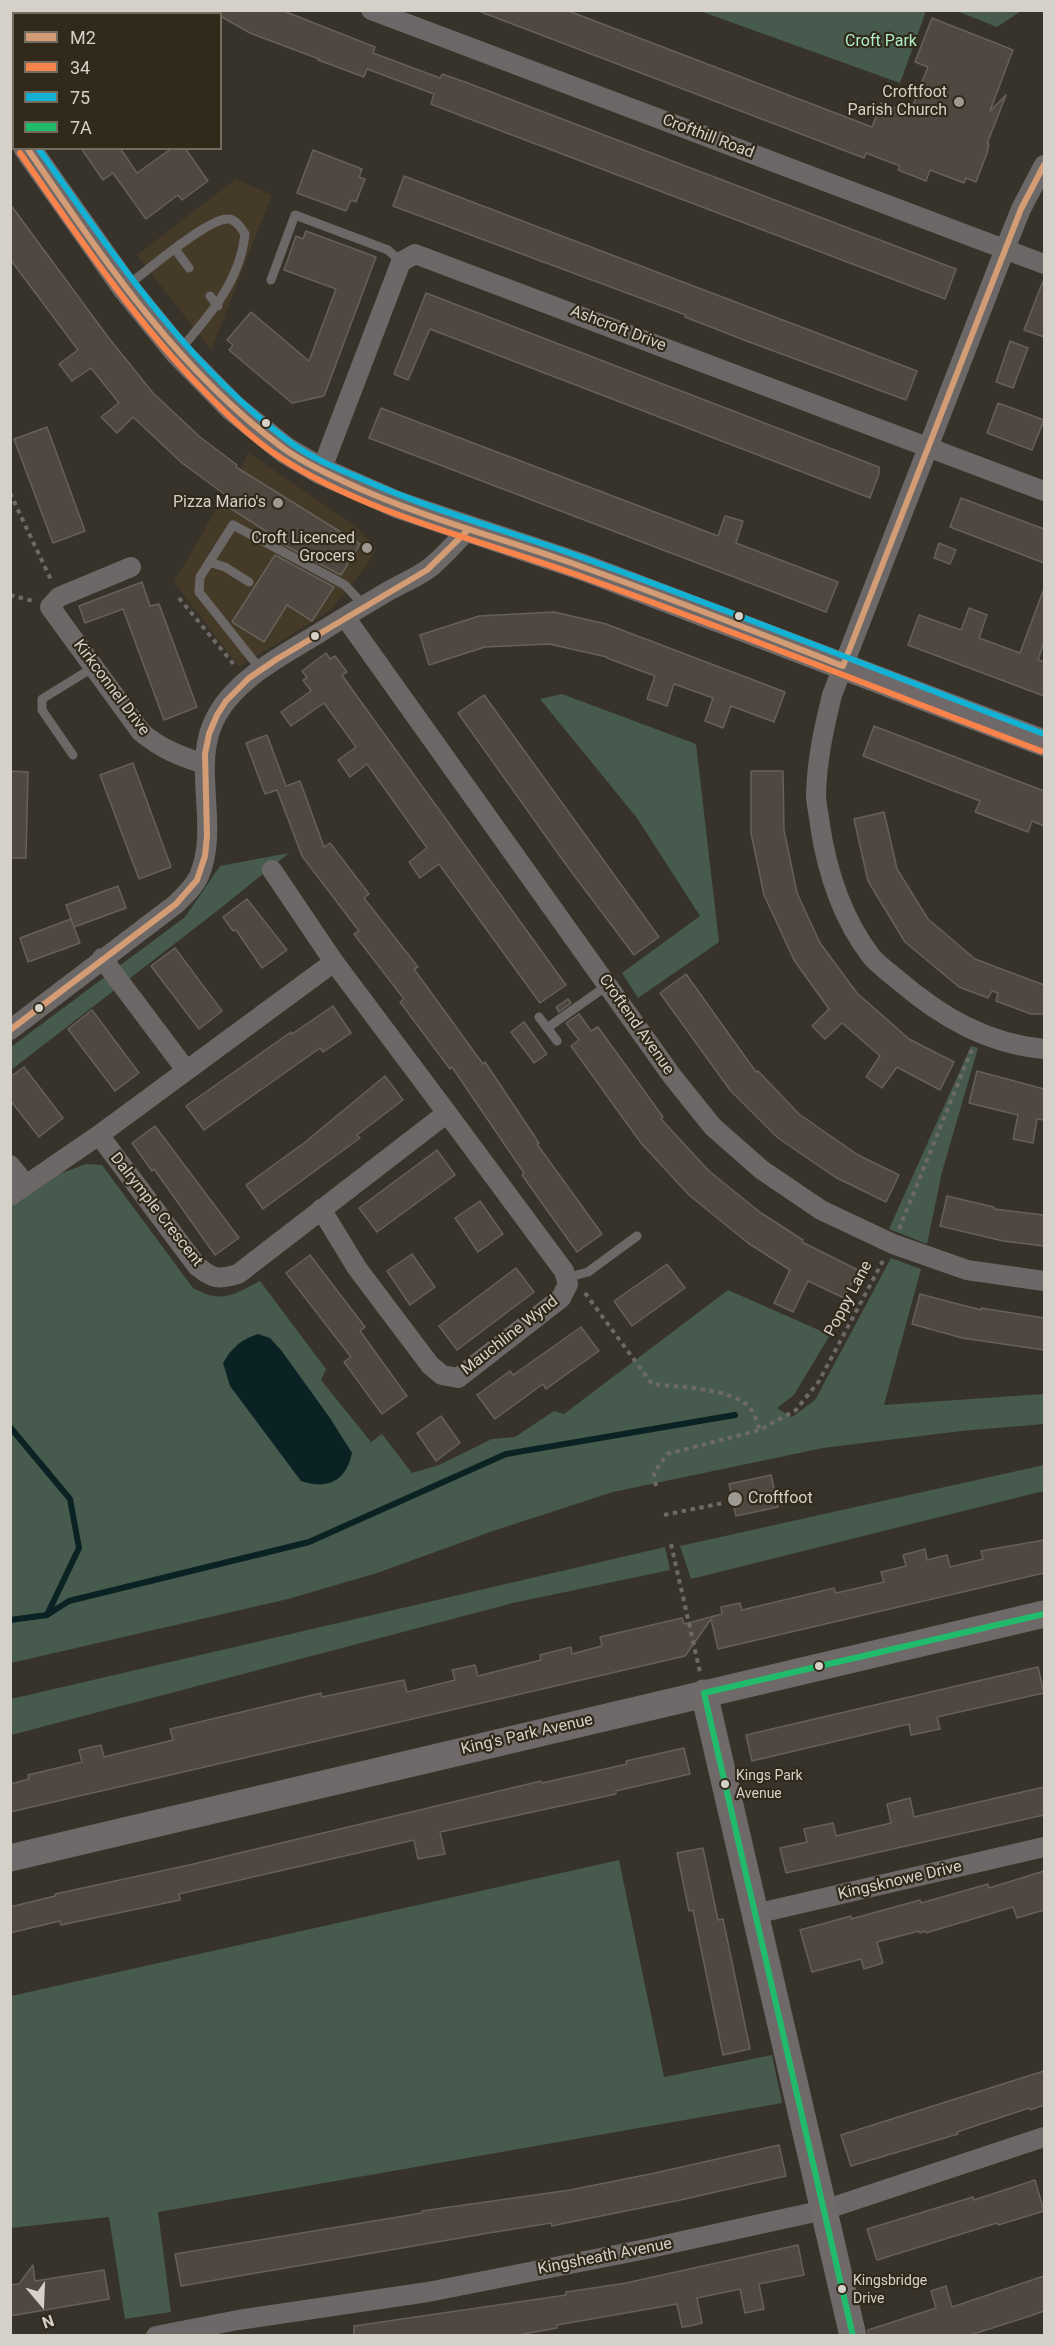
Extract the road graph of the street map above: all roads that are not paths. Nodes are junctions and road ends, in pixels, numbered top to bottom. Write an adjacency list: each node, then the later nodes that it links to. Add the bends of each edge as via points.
1 (371, 10): 5 (street, Crofthill Road)
2 (28, 150): 10 (street)
3 (1044, 165): 5 (street)
4 (175, 249): 8 (lane); 10 (lane); 12 (lane, via 206,226 217,221 236,221 245,234 243,250)
5 (1005, 249): 7 (street, Crofthill Road); 14 (street)
6 (401, 262): 9 (lane, via 388,250 295,215); 14 (street, Ashcroft Drive, via 415,254 432,258); 15 (street)
7 (1044, 264)
8 (189, 268)
9 (271, 280)
10 (125, 287): 13 (street)
11 (210, 296): 12 (lane)
12 (218, 306): 13 (lane)
13 (178, 352): 15 (street, via 233,408 285,450)
14 (929, 447): 16 (street, Ashcroft Drive); 22 (street)
15 (321, 471): 17 (street, via 398,506)
16 (1044, 491)
17 (468, 530): 21 (street, via 432,567); 22 (street, via 585,568)
18 (209, 562): 20 (lane); 21 (lane, via 233,525 345,585 357,598); 24 (lane, via 200,577 199,592)
19 (131, 567): 23 (street, Kirkconnel Drive, via 59,597 50,606)
20 (249, 582)
21 (353, 612): 24 (street); 31 (street, Croftend Avenue)
22 (843, 666): 25 (street); 36 (street, via 819,749 816,796 834,887 852,927 872,957 918,997 978,1033)
23 (94, 667): 26 (lane, via 42,699 42,710); 27 (street, Kirkconnel Drive, via 141,732 171,753)
24 (254, 675): 27 (street, via 217,715 209,733)
25 (1044, 744)
26 (73, 755)
27 (204, 764): 29 (street, via 206,839 199,875 176,904)
28 (272, 870): 30 (street)
29 (102, 958): 33 (street); 37 (street)
30 (334, 962): 37 (street, Dalrymple Crescent); 38 (street)
31 (608, 985): 34 (lane); 45 (street, Croftend Avenue, via 713,1128 762,1170 821,1210 893,1244 967,1270)
32 (539, 1017): 34 (lane)
33 (14, 1025)
34 (547, 1028): 35 (lane)
35 (557, 1041)
36 (1044, 1049)
37 (186, 1070): 39 (street, Dalrymple Crescent)
38 (447, 1113): 42 (street, Dalrymple Crescent); 44 (street, Mauchline Wynd, via 564,1271)
39 (99, 1136): 41 (street); 42 (street, Dalrymple Crescent, via 208,1275 222,1279 238,1274)
40 (10, 1165): 41 (street)
41 (18, 1191)
42 (321, 1209): 44 (street, Mauchline Wynd, via 357,1268 430,1365 442,1375 458,1377 561,1298)
43 (637, 1236): 44 (lane, via 588,1272)
44 (567, 1281)
45 (1044, 1281)
46 (1044, 1614): 47 (street, King's Park Avenue)
47 (704, 1693): 49 (street, King's Park Avenue); 50 (street)
48 (1044, 1847): 50 (street, Kingsknowe Drive)
49 (10, 1858)
50 (755, 1914): 52 (street)
51 (1044, 2137): 52 (street, Kingsheath Avenue)
52 (824, 2210): 53 (street, Kingsheath Avenue, via 429,2292); 54 (street)
53 (156, 2336)
54 (854, 2336)

